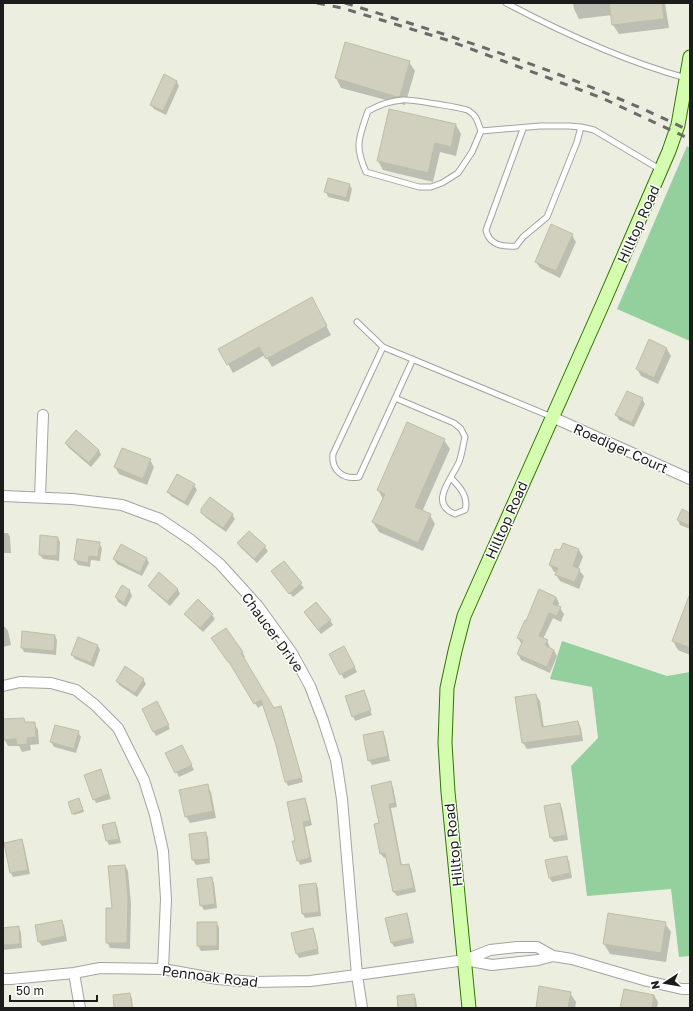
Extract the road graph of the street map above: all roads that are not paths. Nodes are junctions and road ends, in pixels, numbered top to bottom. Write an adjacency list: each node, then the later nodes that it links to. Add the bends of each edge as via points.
1 (506, 3): 3 (lane, via 550,26 662,71)
2 (690, 57): 3 (main road, Hilltop Road)
3 (687, 78): 7 (main road, Hilltop Road, via 678,125)
4 (581, 128): 5 (lane, via 540,126); 5 (lane, via 547,217 516,246 509,247 493,243 486,230); 7 (lane, via 594,130)
5 (523, 129): 6 (lane)
6 (480, 131): 6 (lane, via 472,152 458,173 430,187 419,187 366,172 360,158 358,142 368,111 390,102 404,100 468,110 477,118)
7 (662, 170): 13 (main road, Hilltop Road)
8 (357, 322): 9 (lane)
9 (383, 347): 10 (lane); 11 (lane, via 333,454 332,461 339,473 351,479 359,477)
10 (412, 359): 11 (lane); 13 (lane)
11 (395, 398): 14 (lane, via 454,422 461,429 465,437 460,461)
12 (43, 416): 17 (street)
13 (552, 417): 15 (street, Roediger Court); 20 (main road, Hilltop Road, via 464,616 447,688 445,743 448,792)
14 (451, 478): 14 (lane, via 442,498 443,505 455,514 465,510 467,504 463,493)
15 (690, 479)
16 (3, 496): 17 (street, Chaucer Drive)
17 (40, 497): 23 (street, Chaucer Drive, via 122,505 160,519 220,564 258,606 292,653 310,686 324,720 336,760 342,799)
18 (3, 686): 21 (street, via 20,682 51,683 76,690 118,728 144,780 155,815 162,851 166,898)
19 (553, 956): 20 (street, via 492,965); 20 (street, via 536,947 517,947 490,950); 25 (street, via 647,981)
20 (465, 960): 23 (street, Pennoak Road); 28 (main road, Hilltop Road)
21 (163, 969): 22 (street, Pennoak Road, via 100,968); 23 (street, Pennoak Road, via 218,979 254,982 310,981)
22 (74, 973): 24 (street, Pennoak Road); 26 (street)
23 (358, 976): 27 (street, Chaucer Drive)
24 (3, 979)
25 (690, 989)
26 (80, 1008)
27 (362, 1008)
28 (469, 1008)

